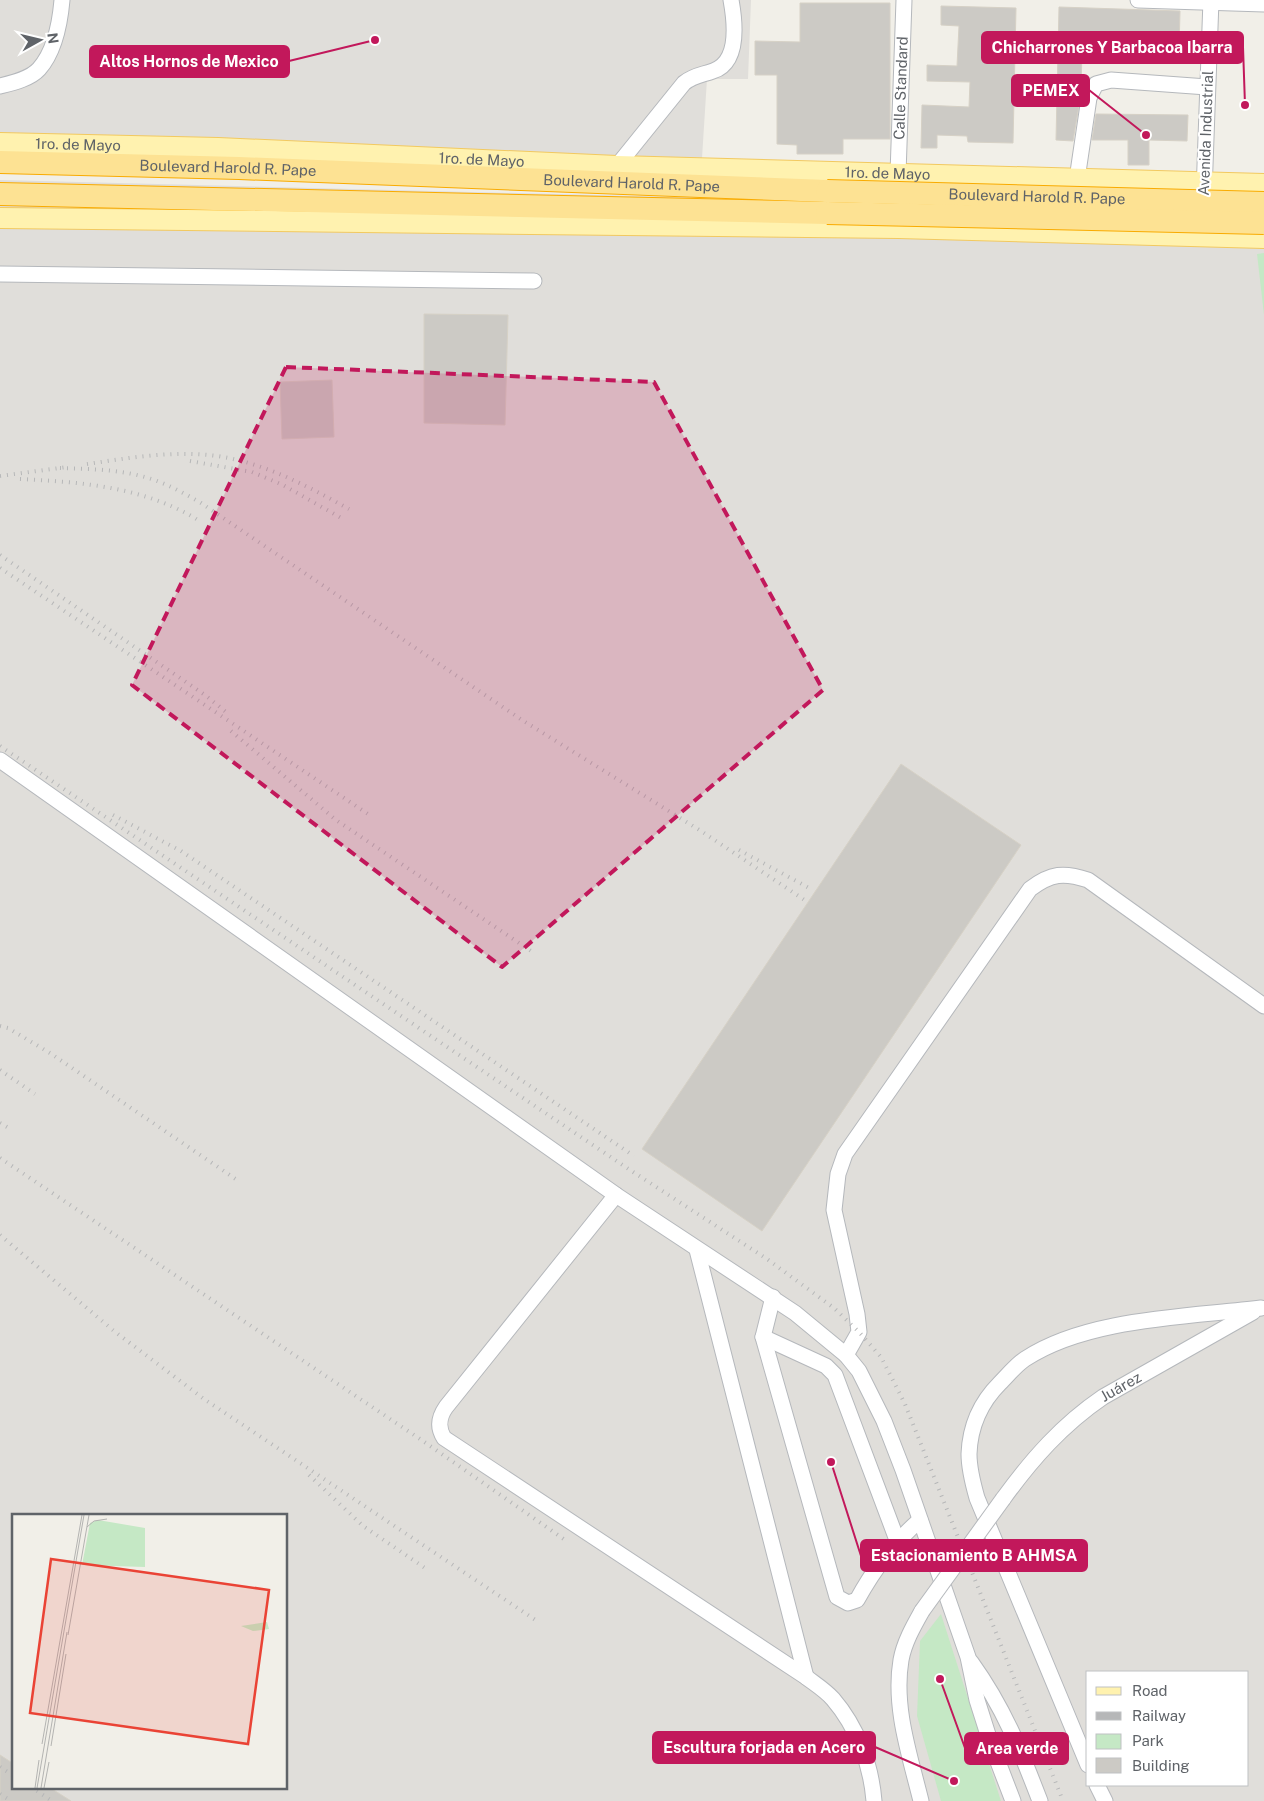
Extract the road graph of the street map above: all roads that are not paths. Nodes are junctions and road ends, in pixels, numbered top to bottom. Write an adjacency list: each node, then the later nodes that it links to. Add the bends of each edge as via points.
1 (62, 0): 7 (street, via 53,46 38,70 17,82)
2 (731, 0): 11 (street, via 733,48 729,59 719,68 684,83)
3 (904, 0): 12 (street, Calle Standard)
4 (1138, 0): 5 (street)
5 (1210, 1): 6 (street); 8 (street, Avenida Industrial)
6 (1264, 4)
7 (0, 86)
8 (1207, 87): 13 (street, via 1111,80 1096,84 1089,98); 14 (street, Avenida Industrial)
9 (0, 144): 11 (main road, 1ro. de Mayo, via 218,148)
10 (0, 162): 17 (highway, Boulevard Harold R. Pape, via 239,168)
11 (617, 166): 12 (main road, 1ro. de Mayo)
12 (898, 174): 13 (main road, 1ro. de Mayo)
13 (1077, 179): 14 (main road, 1ro. de Mayo)
14 (1204, 183): 15 (main road, 1ro. de Mayo); 21 (street, Avenida Industrial)
15 (1264, 184)
16 (0, 194): 17 (highway, Boulevard Harold R. Pape, via 237,200)
17 (827, 202): 18 (highway, Boulevard Harold R. Pape, bridge); 20 (highway, Boulevard Harold R. Pape, bridge)
18 (1264, 203)
19 (0, 218): 21 (main road, via 898,228)
20 (1264, 224)
21 (1202, 237): 22 (main road)
22 (1264, 238)
23 (0, 274): 24 (street)
24 (534, 281)
25 (0, 760): 27 (street)
26 (1264, 1006): 32 (street, via 1088,880 1074,875 1058,875 1044,878 1030,889 845,1154 838,1174 834,1210 860,1332)
27 (616, 1195): 28 (street); 36 (street, via 446,1407 440,1416 441,1433)
28 (697, 1250): 29 (street); 36 (street)
29 (773, 1297): 31 (street); 32 (street)
30 (1263, 1307): 37 (street, via 1128,1324 1063,1340 1025,1360 988,1395 978,1413 969,1454 977,1498); 40 (street, Juárez, bridge, via 1081,1412 1031,1460 922,1611 909,1634 901,1660 899,1696)
31 (763, 1337): 34 (street, via 826,1366 835,1375); 34 (street, via 837,1597 848,1603 857,1600)
32 (846, 1355): 33 (street, via 872,1393)
33 (920, 1520): 34 (street); 35 (street)
34 (897, 1540)
35 (968, 1657): 41 (street, via 977,1700); 42 (street, via 1005,1715)
36 (806, 1676): 39 (street, via 832,1698 852,1727 865,1757)
37 (1086, 1759)
38 (1098, 1786): 43 (street)
39 (874, 1801)
40 (921, 1801)
41 (1013, 1801)
42 (1040, 1801)
43 (1105, 1801)

